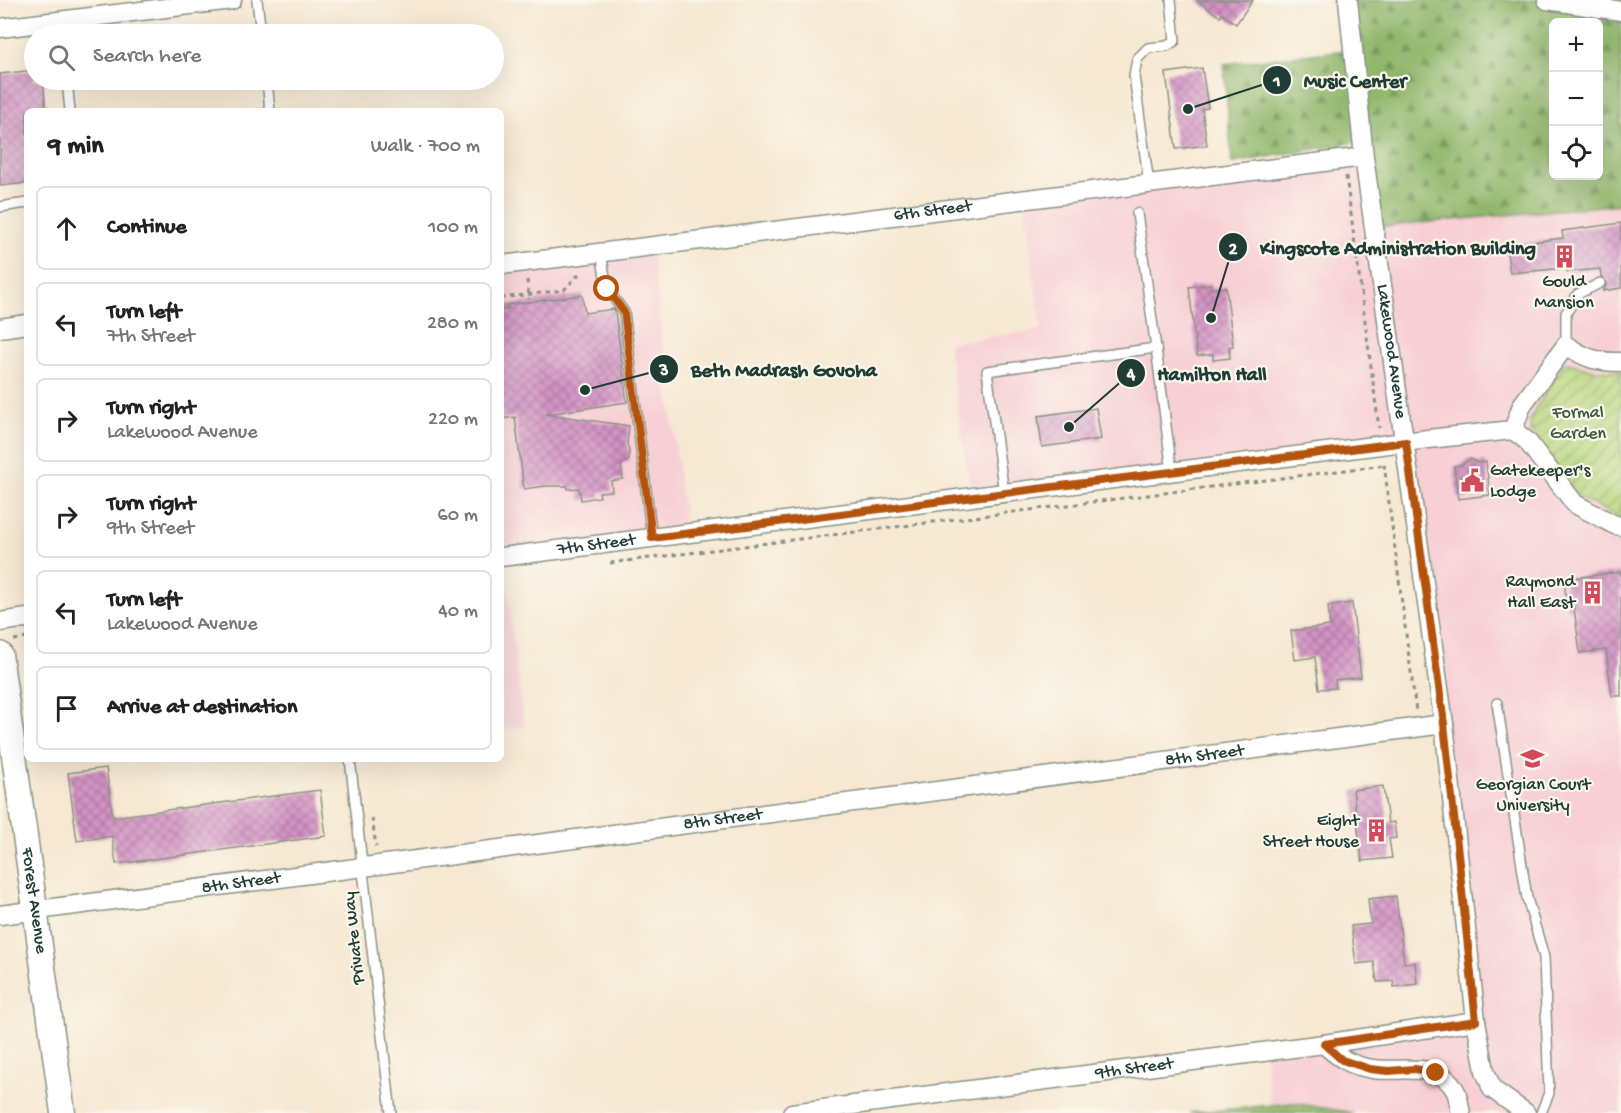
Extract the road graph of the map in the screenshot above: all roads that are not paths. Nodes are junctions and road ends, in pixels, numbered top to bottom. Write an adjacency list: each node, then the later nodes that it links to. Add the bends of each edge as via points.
1 (232, 0): 7 (street)
2 (257, 0): 8 (lane)
3 (1171, 0): 16 (lane, via 1176,41 1148,48 1137,59 1134,76)
4 (1348, 0): 15 (street, Lakewood Avenue)
5 (1547, 0): 6 (street)
6 (1621, 11)
7 (87, 24)
8 (260, 24)
9 (0, 28): 10 (street)
10 (24, 28)
11 (68, 90): 13 (lane)
12 (268, 90): 14 (lane)
13 (70, 108)
14 (270, 108)
15 (1364, 157): 16 (street, 6th Street); 29 (street, Lakewood Avenue)
16 (1149, 184): 20 (street, 6th Street)
17 (24, 203): 18 (lane)
18 (0, 207)
19 (1137, 213): 26 (lane)
20 (601, 252): 21 (street, 6th Street); 33 (lane, via 607,289 624,312)
21 (504, 265)
22 (1600, 283): 25 (lane, via 1578,294 1566,313)
23 (24, 324): 24 (street)
24 (0, 328)
25 (1566, 345): 27 (street, via 1585,358); 28 (street, via 1522,405)
26 (1156, 348): 30 (lane); 31 (lane, via 987,372)
27 (1621, 362)
28 (1513, 430): 29 (street, 7th Street); 32 (street, via 1527,441 1575,504)
29 (1406, 442): 30 (street, 7th Street); 39 (street, Lakewood Avenue)
30 (1172, 472): 31 (street, 7th Street)
31 (1004, 493): 33 (street, 7th Street)
32 (1621, 526)
33 (652, 538): 34 (street, 7th Street)
34 (504, 557)
35 (24, 618): 36 (street)
36 (0, 622)
37 (0, 654): 42 (street, Forest Avenue)
38 (1497, 704): 51 (lane, via 1527,898 1544,957 1549,1094)
39 (1444, 724): 41 (street, 8th Street); 44 (street, Lakewood Avenue)
40 (350, 762): 41 (lane, Private Way)
41 (364, 867): 42 (street, 8th Street); 47 (lane, Private Way)
42 (35, 911): 43 (street, 8th Street); 46 (street, Forest Avenue)
43 (0, 915)
44 (1476, 1021): 45 (street, 9th Street); 50 (street, Lakewood Avenue, via 1492,1089)
45 (1324, 1044): 48 (street, 9th Street); 49 (street, via 1342,1060 1370,1069 1436,1073 1456,1092)
46 (63, 1113)
47 (391, 1113)
48 (792, 1113)
49 (1461, 1113)
50 (1526, 1113)
51 (1541, 1113)

